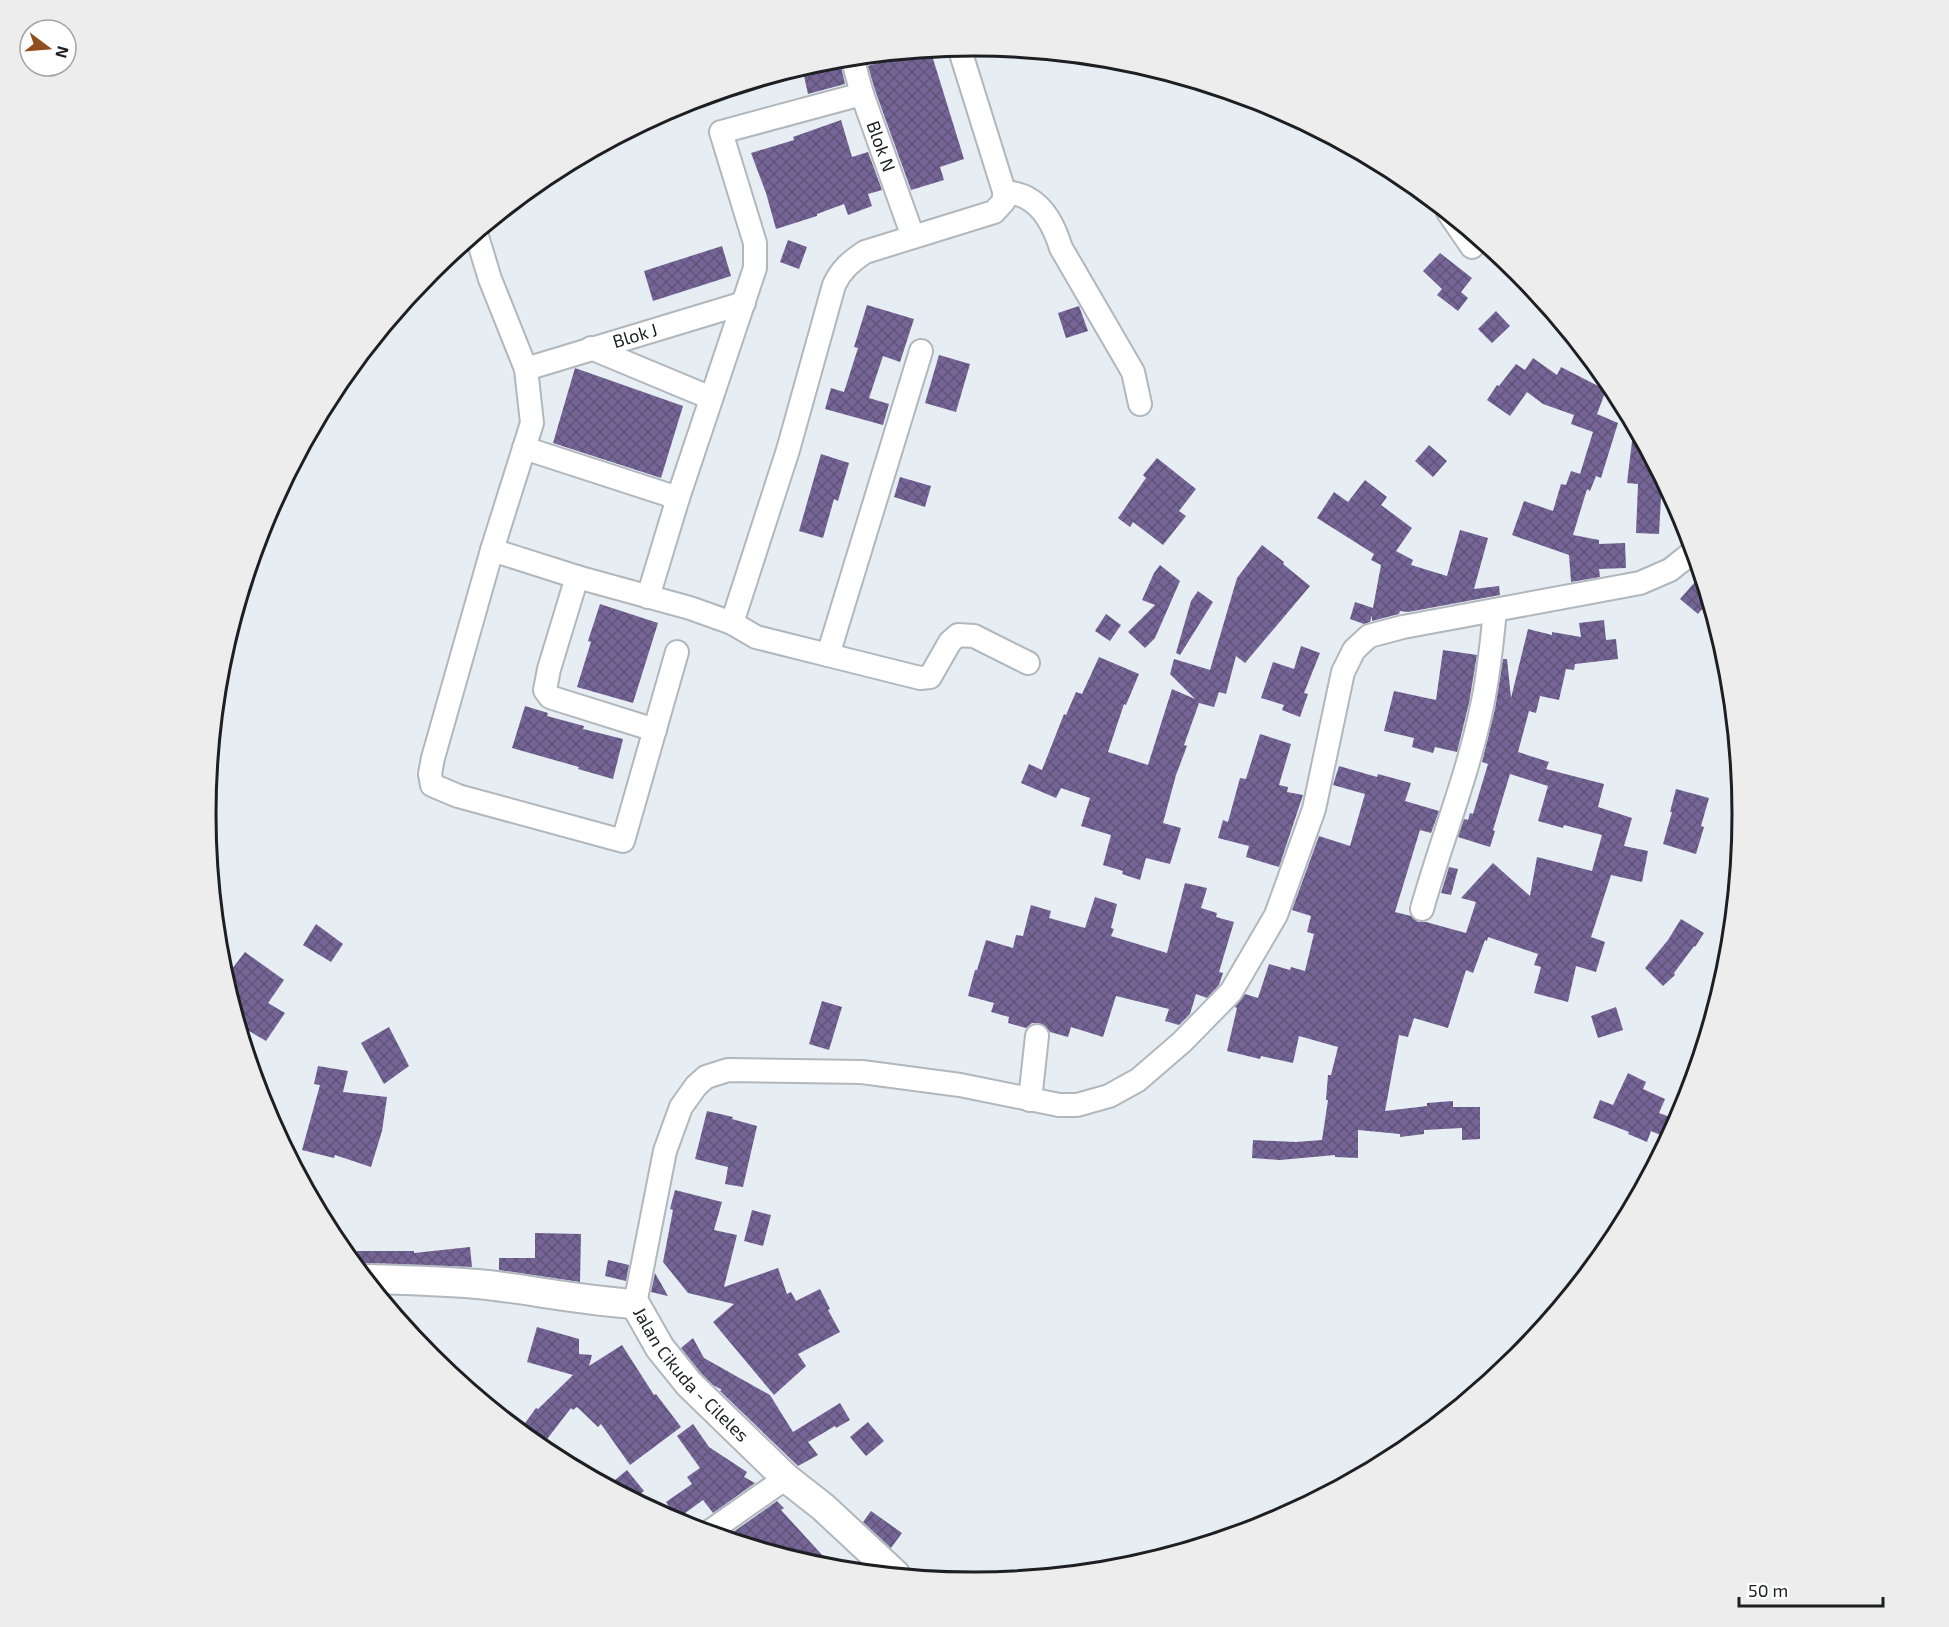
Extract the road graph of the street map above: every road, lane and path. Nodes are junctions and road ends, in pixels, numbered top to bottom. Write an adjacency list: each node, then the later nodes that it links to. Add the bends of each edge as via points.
1 (962, 56): 4 (street)
2 (854, 66): 3 (street, Blok N)
3 (862, 94): 6 (street, Blok N); 9 (street, via 721,132 755,243 755,268)
4 (1004, 191): 6 (street, via 1004,201 994,212); 14 (street, via 1027,198 1045,213 1133,372)
5 (1463, 235): 8 (street)
6 (913, 237): 22 (street, via 865,252 839,274 789,450)
7 (478, 241): 12 (street)
8 (1472, 248)
9 (744, 303): 10 (street, Blok J); 13 (street)
10 (591, 348): 12 (street, Blok J); 13 (street)
11 (921, 351): 24 (street)
12 (526, 369): 15 (street, via 532,423)
13 (711, 398): 16 (street)
14 (1140, 404)
15 (524, 448): 16 (street); 17 (street)
16 (678, 498): 20 (street)
17 (492, 550): 19 (street); 26 (street, via 433,758 429,774 432,785 458,796 623,841)
18 (1687, 556): 21 (street, via 1670,570 1640,583)
19 (578, 577): 20 (street); 26 (street, via 545,690 550,697)
20 (648, 597): 22 (street)
21 (1495, 610): 27 (street, via 1482,707); 29 (street, via 1369,636 1354,650 1343,672 1314,809 1276,915 1231,992 1138,1080 1110,1096 1077,1105)
22 (732, 623): 24 (street, via 756,637)
23 (676, 652): 26 (street)
24 (828, 655): 25 (street, via 920,678 930,677 958,635 974,636)
25 (1028, 663)
26 (655, 730)
27 (1422, 909)
28 (1038, 1036): 29 (street)
29 (1030, 1100): 31 (street, via 960,1085 862,1072 728,1070 706,1077 681,1107 664,1150)
30 (377, 1279): 31 (street, Jalan Cikuda - Cileles, via 485,1285)
31 (635, 1304): 32 (street, Jalan Cikuda - Cileles, via 660,1348 689,1384)
32 (786, 1478): 33 (street); 34 (street, Jalan Cikuda - Cileles)
33 (717, 1526)
34 (887, 1566)

